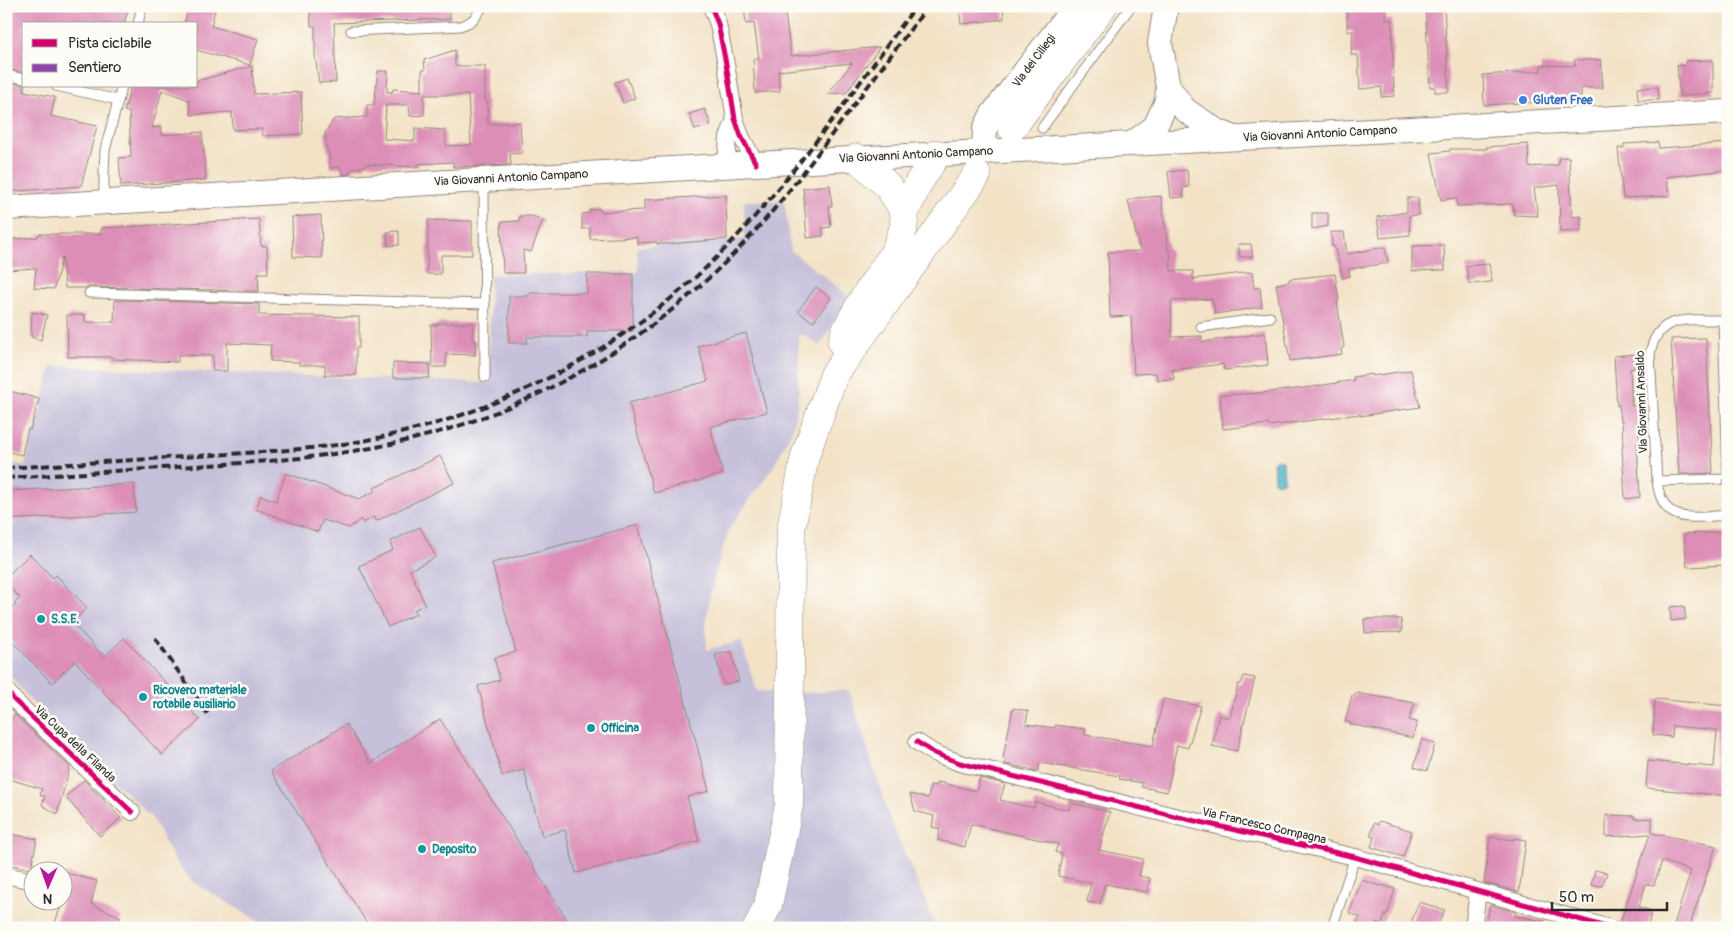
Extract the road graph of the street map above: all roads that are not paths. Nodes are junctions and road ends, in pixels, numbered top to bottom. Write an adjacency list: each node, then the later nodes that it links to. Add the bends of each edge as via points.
1 (142, 6): 8 (lane)
2 (483, 6): 9 (lane, via 474,19 460,26)
3 (711, 6): 17 (street, via 718,24)
4 (1075, 6): 18 (main road, Via dei Ciliegi)
5 (1103, 6): 18 (highway)
6 (1131, 6): 19 (lane)
7 (1166, 6): 14 (main road, via 1160,43)
8 (138, 22)
9 (351, 31)
10 (6, 75): 11 (lane)
11 (22, 79)
12 (65, 88): 15 (lane)
13 (121, 88): 15 (lane)
14 (1168, 88): 20 (main road, via 1185,110); 21 (main road, via 1167,101 1155,127)
15 (118, 100): 28 (lane, via 105,155)
16 (1728, 112): 20 (main road, Via Giovanni Antonio Campano)
17 (735, 119): 25 (street); 26 (street, via 728,137)
18 (1002, 122): 22 (main road, Via dei Ciliegi); 24 (main road, Via dei Ciliegi, via 985,129)
19 (1042, 128)
20 (1233, 138): 21 (main road, Via Giovanni Antonio Campano)
21 (1134, 143): 24 (main road, Via Giovanni Antonio Campano)
22 (937, 154): 23 (main road, Via Giovanni Antonio Campano); 24 (main road, Via Giovanni Antonio Campano); 30 (highway)
23 (857, 158): 25 (main road, Via Giovanni Antonio Campano); 30 (highway, via 887,184)
24 (980, 163): 36 (highway)
25 (756, 164): 26 (main road, Via Giovanni Antonio Campano)
26 (726, 165): 27 (main road, Via Giovanni Antonio Campano)
27 (484, 180): 28 (main road, Via Giovanni Antonio Campano); 32 (lane)
28 (104, 202): 29 (main road, Via Giovanni Antonio Campano)
29 (6, 208)
30 (905, 212): 36 (highway, via 904,230 895,251 845,332)
31 (89, 293): 32 (lane)
32 (485, 304): 37 (lane)
33 (1270, 318): 35 (lane)
34 (1725, 319): 38 (lane, Via Giovanni Ansaldo, via 1673,322 1661,329 1655,338 1650,354); 38 (lane, Via Giovanni Ansaldo, via 1728,477)
35 (1201, 327)
36 (834, 375): 47 (highway, via 805,456 792,529 789,805 768,905)
37 (486, 376)
38 (1657, 481): 39 (lane, Via Giovanni Ansaldo, via 1663,504 1672,513 1689,517)
39 (1728, 516)
40 (6, 690): 42 (street, Via Cupa della Filanda)
41 (916, 742): 43 (street, Via Francesco Compagna, via 934,754 960,763)
42 (132, 812)
43 (1355, 857): 46 (street, Via Francesco Compagna); 48 (lane)
44 (6, 874): 45 (street)
45 (22, 878)
46 (1478, 892): 49 (street); 50 (street, Via Francesco Compagna)
47 (757, 928)
48 (1332, 928)
49 (1473, 928)
50 (1610, 928)

